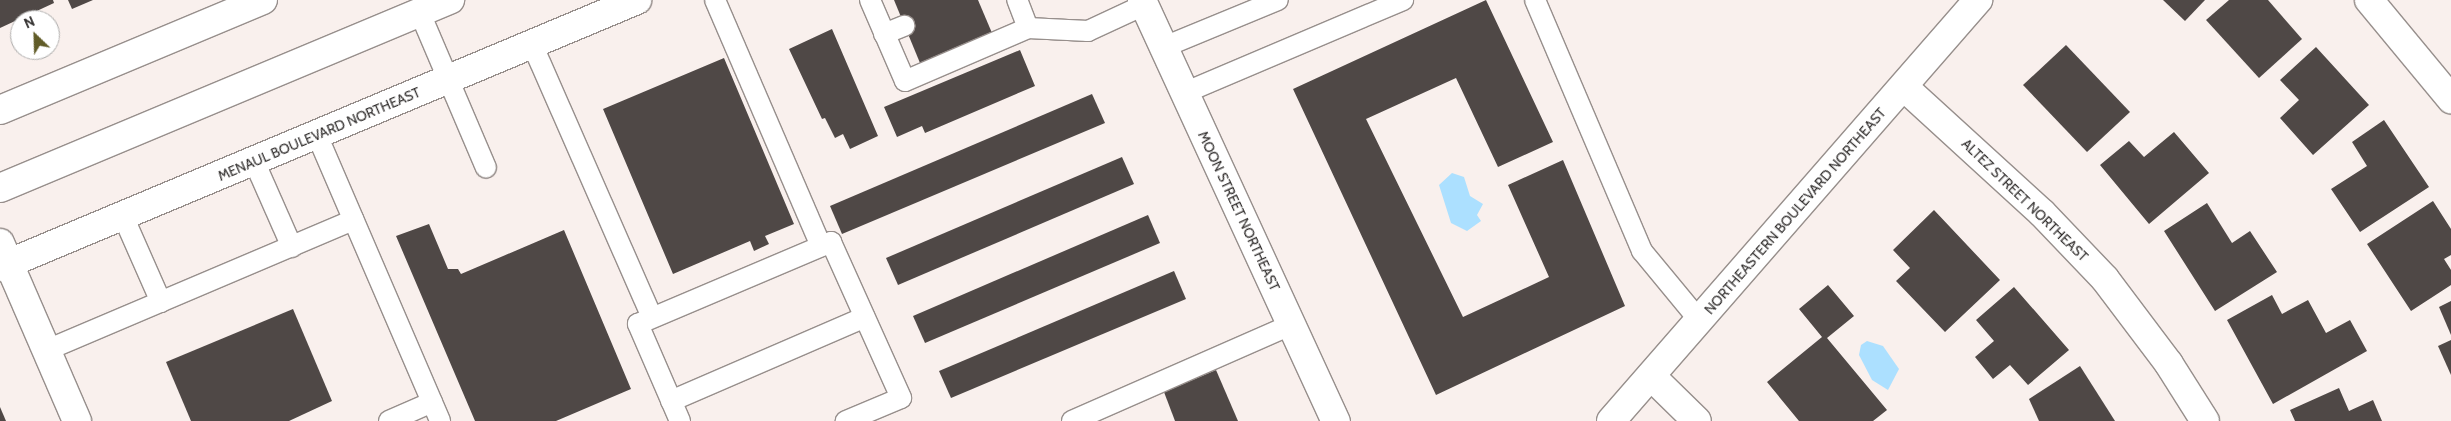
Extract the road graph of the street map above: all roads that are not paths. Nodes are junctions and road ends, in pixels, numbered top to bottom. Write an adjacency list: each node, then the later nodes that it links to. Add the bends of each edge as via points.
1 (263, 0): 22 (street)
2 (637, 0): 16 (street, MENAUL BOULEVARD NORTHEAST)
3 (714, 0): 29 (lane)
4 (870, 0): 15 (lane)
5 (1017, 0): 14 (lane)
6 (1278, 0): 17 (lane)
7 (1403, 0): 20 (lane)
8 (1535, 0): 35 (lane, via 1642,251)
9 (1978, 0): 19 (street, NORTHEASTERN BOULEVARD NORTHEAST)
10 (2369, 0): 21 (street)
11 (1143, 3): 14 (lane, via 1088,31); 17 (street, MOON STREET NORTHEAST)
12 (433, 5): 18 (lane); 26 (street)
13 (904, 26): 15 (lane)
14 (1028, 28): 15 (lane, via 905,81)
15 (884, 34)
16 (532, 44): 18 (street, MENAUL BOULEVARD NORTHEAST); 34 (lane)
17 (1164, 47): 20 (street, MOON STREET NORTHEAST)
18 (447, 80): 23 (street, MENAUL BOULEVARD NORTHEAST); 25 (lane)
19 (1904, 87): 35 (street, NORTHEASTERN BOULEVARD NORTHEAST); 50 (street, ALTEZ STREET NORTHEAST, via 2042,213 2105,279 2169,364)
20 (1184, 93): 36 (street, MOON STREET NORTHEAST)
21 (2451, 99)
22 (0, 110)
23 (317, 134): 24 (street, MENAUL BOULEVARD NORTHEAST); 28 (lane)
24 (254, 161): 27 (street, MENAUL BOULEVARD NORTHEAST); 30 (lane)
25 (486, 168)
26 (0, 188)
27 (122, 216): 31 (street, MENAUL BOULEVARD NORTHEAST); 32 (lane)
28 (354, 220): 30 (lane); 40 (lane)
29 (822, 246): 33 (lane, via 831,242); 34 (lane)
30 (292, 247): 32 (lane)
31 (3, 257): 37 (street)
32 (160, 302): 37 (lane)
33 (865, 317): 39 (lane); 45 (lane, via 901,398)
34 (652, 318): 39 (lane, via 638,324)
35 (1700, 320): 38 (street, NORTHEASTERN BOULEVARD NORTHEAST)
36 (1291, 325): 46 (lane); 47 (street, MOON STREET NORTHEAST)
37 (47, 350): 41 (street)
38 (1651, 376): 48 (street, NORTHEASTERN BOULEVARD NORTHEAST); 49 (street)
39 (671, 401): 44 (lane)
40 (432, 402): 42 (lane); 43 (lane)
41 (77, 421)
42 (389, 421)
43 (440, 421)
44 (680, 421)
45 (846, 421)
46 (1072, 421)
47 (1336, 421)
48 (1611, 421)
49 (1697, 421)
50 (2205, 421)

